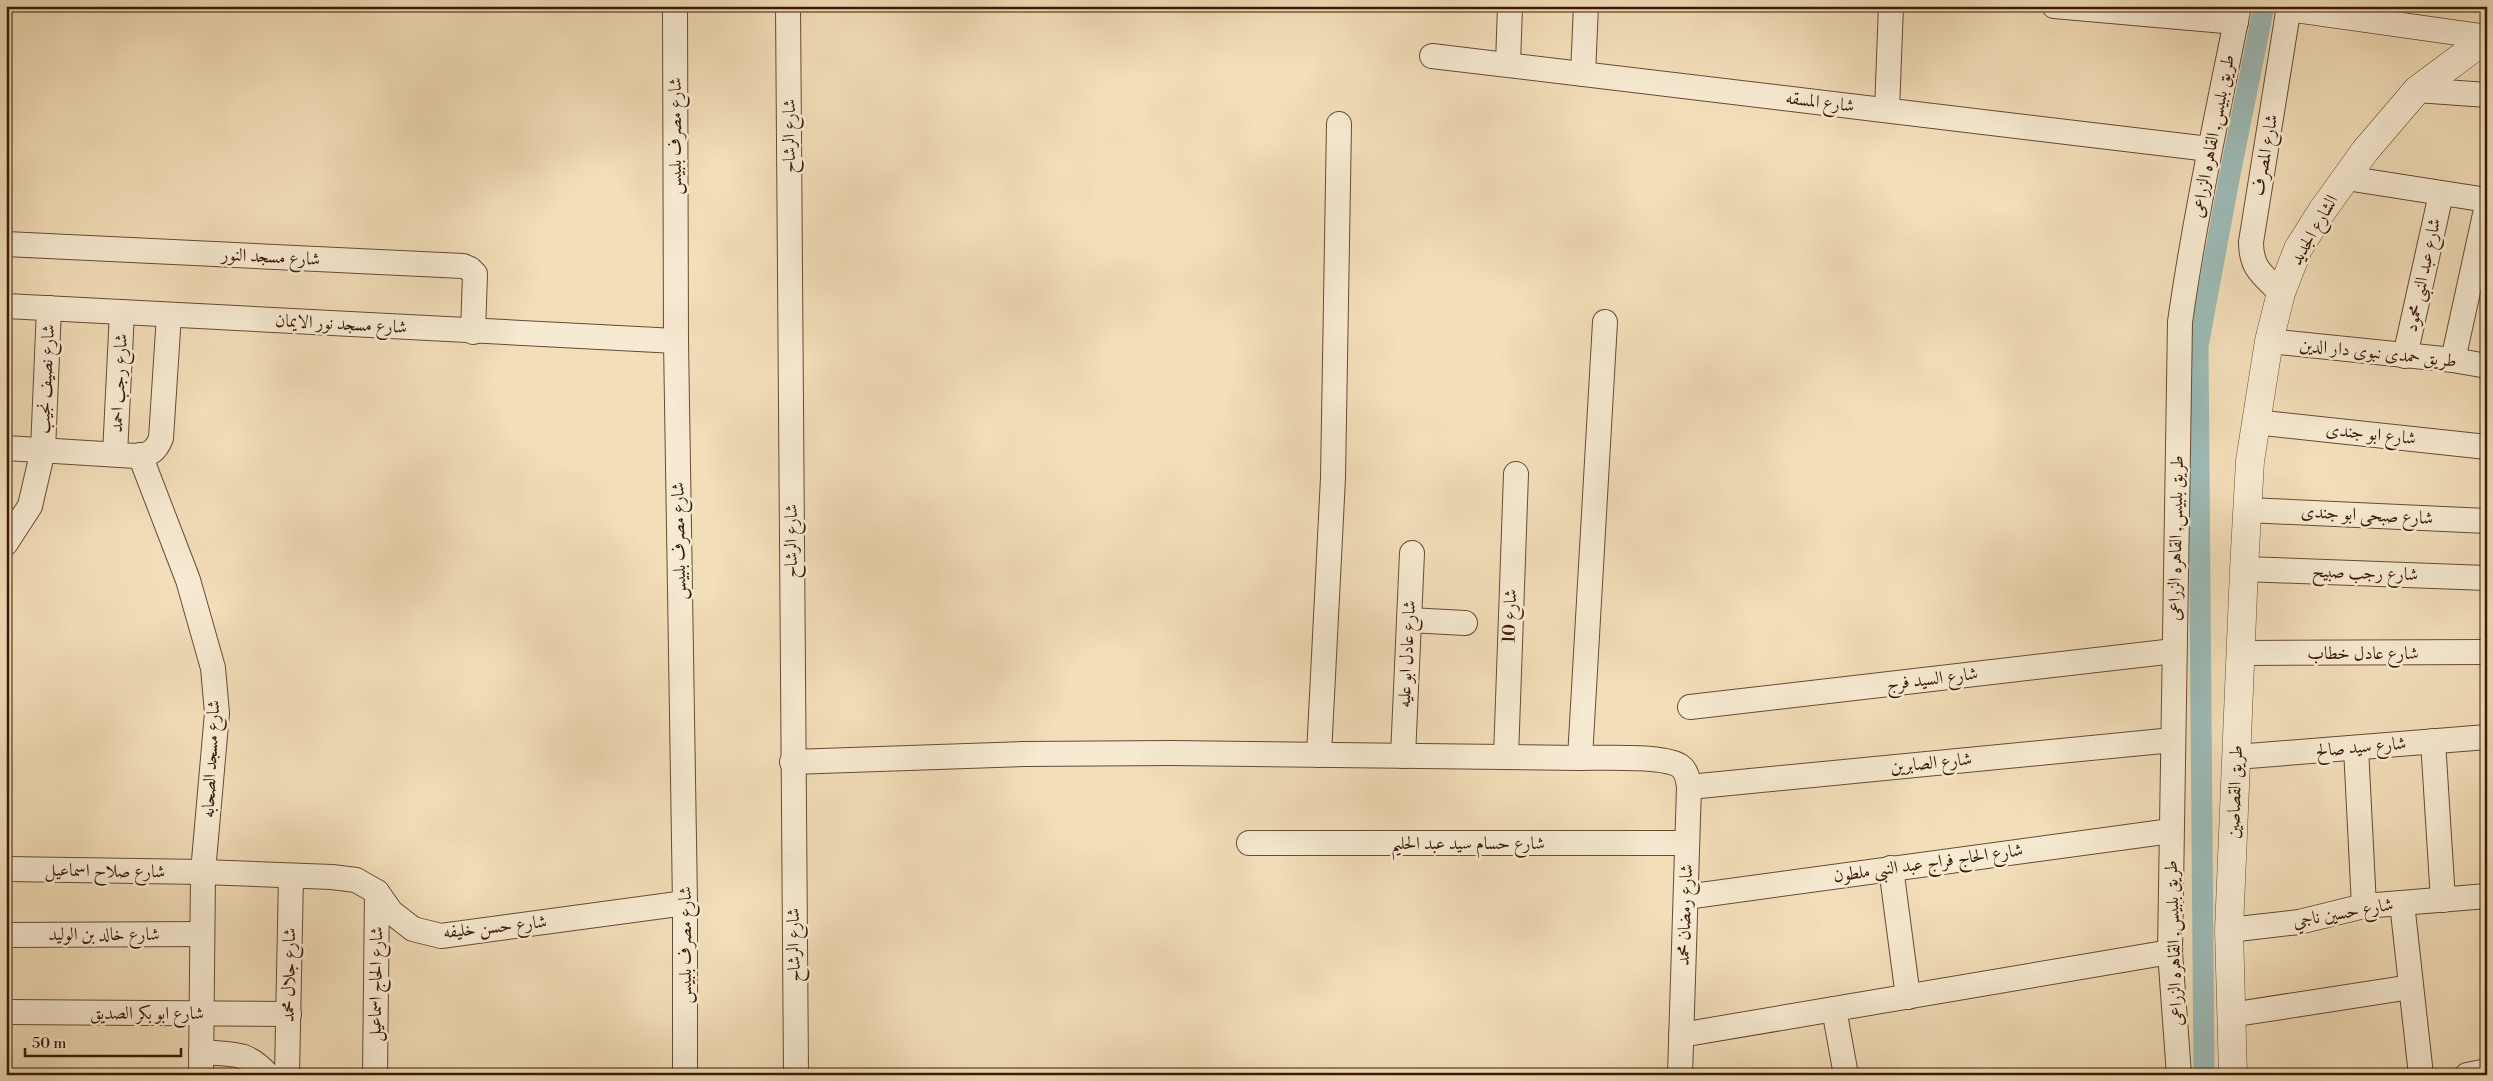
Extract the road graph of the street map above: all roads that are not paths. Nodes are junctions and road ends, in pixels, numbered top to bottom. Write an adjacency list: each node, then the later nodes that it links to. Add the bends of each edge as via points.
1 (674, 6): 30 (street, شارع مصرف بلبيس)
2 (788, 6): 63 (street, شارع الرشاح)
3 (1510, 6): 11 (street)
4 (1586, 6): 12 (street)
5 (1891, 6): 15 (street)
6 (2054, 6): 8 (street)
7 (2289, 7): 9 (street); 23 (street, شارع المصرف, via 2251,242 2256,268)
8 (2237, 14): 17 (street, طريق بلبيس, القاهره الزراعى)
9 (2487, 37): 13 (street, الشارع الجديد)
10 (1432, 56): 11 (street, شارع المسقه)
11 (1508, 64): 12 (street, شارع المسقه)
12 (1583, 74): 15 (street, شارع المسقه)
13 (2418, 90): 14 (street); 18 (street, الشارع الجديد)
14 (2487, 95)
15 (1887, 110): 17 (street, شارع المسقه)
16 (1339, 124): 58 (street, via 1333,478)
17 (2209, 149): 50 (street, طريق بلبيس, القاهره الزراعى, via 2180,322)
18 (2346, 178): 19 (street); 23 (street, الشارع الجديد, via 2298,250)
19 (2441, 194): 20 (street); 32 (street, شارع عبد النبى محمود)
20 (2487, 200)
21 (2487, 205): 33 (street)
22 (6, 244): 29 (street, شارع مسجد النور, via 463,266 475,274)
23 (2281, 293): 31 (street, الشارع الجديد)
24 (6, 306): 25 (street, شارع مسجد نور الايمان)
25 (50, 308): 26 (street, شارع مسجد نور الايمان); 38 (street, شارع نصيف نجيب)
26 (122, 312): 27 (street, شارع مسجد نور الايمان); 39 (street, شارع رجب احمد)
27 (169, 315): 29 (street, شارع مسجد نور الايمان); 40 (street, via 161,438 157,449)
28 (1605, 322): 62 (street)
29 (473, 332): 30 (street, شارع مسجد نور الايمان)
30 (676, 341): 76 (street, شارع مصرف بلبيس)
31 (2269, 341): 32 (street, طريق حمدى نبوى دار الدين); 35 (street, الشارع الجديد)
32 (2405, 356): 33 (street, طريق حمدى نبوى دار الدين)
33 (2453, 360): 34 (street, طريق حمدى نبوى دار الدين)
34 (2487, 366)
35 (2255, 422): 36 (street, شارع ابو جندى); 42 (street, الشارع الجديد)
36 (2487, 447)
37 (6, 448): 38 (street)
38 (43, 450): 39 (street); 44 (street, شارع نصيف نجيب, via 30,506)
39 (115, 454): 40 (street)
40 (140, 455): 70 (street, شارع مسجد الصحابه, via 188,580 213,668 217,713)
41 (1516, 474): 61 (street, شارع 10)
42 (2247, 510): 43 (street, شارع صبحى ابو جندى); 46 (street, طريق القصاصين)
43 (2487, 521)
44 (6, 543)
45 (1412, 553): 48 (street, شارع عادل ابو عليه)
46 (2244, 569): 47 (street, شارع رجب صبيح); 52 (street, طريق القصاصين)
47 (2487, 578)
48 (1409, 620): 49 (street); 59 (street, شارع عادل ابو عليه)
49 (1465, 623)
50 (2174, 651): 53 (street, شارع السيد فرج); 55 (street, طريق بلبيس, القاهره الزراعى)
51 (2487, 652): 52 (street, شارع عادل خطاب)
52 (2240, 653): 60 (street, طريق القصاصين)
53 (1690, 707)
54 (2487, 737): 56 (street, شارع سيد صالح)
55 (2173, 740): 64 (street, شارع الصابرين); 65 (street, طريق بلبيس, القاهره الزراعى)
56 (2433, 741): 57 (street, شارع سيد صالح); 75 (street)
57 (2356, 748): 60 (street, شارع سيد صالح); 78 (street)
58 (1319, 755): 59 (street); 63 (street, via 1023,754)
59 (1403, 756): 61 (street)
60 (2236, 757): 79 (street, طريق القصاصين)
61 (1506, 758): 62 (street)
62 (1580, 758): 64 (street, شارع رمضان محمد, via 1673,763 1683,769)
63 (792, 762): 97 (street, شارع الرشاح)
64 (1689, 787): 67 (street, شارع رمضان محمد)
65 (2171, 830): 68 (street, شارع الحاج فراج عبد النبى ملطون); 82 (street, طريق بلبيس, القاهره الزراعى)
66 (1249, 843): 67 (street, شارع حسام سيد عبد الحليم)
67 (1687, 843): 74 (street, شارع رمضان محمد)
68 (1892, 868): 74 (street, شارع الحاج فراج عبد النبى ملطون); 84 (street)
69 (6, 869): 70 (street, شارع صلاح اسماعيل)
70 (203, 872): 71 (street, شارع حسن خليفه); 80 (street, شارع مسجد الصحابه)
71 (291, 876): 72 (street, شارع حسن خليفه, via 356,880); 88 (street, شارع جلال محمد)
72 (377, 892): 76 (street, شارع حسن خليفه, via 391,912 413,929 440,936); 95 (street, شارع الحاج اسماعيل)
73 (2487, 896): 75 (street, شارع حسين ناجي)
74 (1686, 897): 90 (street, شارع رمضان محمد)
75 (2443, 900): 77 (street, شارع حسين ناجي)
76 (685, 903): 96 (street, شارع مصرف بلبيس)
77 (2402, 903): 78 (street, شارع حسين ناجي); 83 (street)
78 (2364, 906): 79 (street, شارع حسين ناجي, via 2299,922)
79 (2229, 930): 89 (street, طريق القصاصين)
80 (202, 934): 81 (street, شارع خالد بن الوليد); 87 (street, شارع مسجد الصحابه)
81 (6, 935)
82 (2170, 952): 84 (street); 100 (street, طريق بلبيس, القاهره الزراعى)
83 (2410, 987): 89 (street); 102 (street)
84 (1908, 996): 85 (street)
85 (1834, 1009): 90 (street); 99 (street)
86 (6, 1012): 87 (street, شارع ابو بكر الصديق)
87 (201, 1013): 88 (street, شارع ابو بكر الصديق); 91 (street, شارع مسجد الصحابه)
88 (288, 1014): 94 (street, شارع جلال محمد)
89 (2230, 1015): 101 (street, طريق القصاصين)
90 (1681, 1035): 98 (street, شارع رمضان محمد)
91 (201, 1064): 93 (street, via 241,1055 255,1061)
92 (2487, 1071): 103 (street)
93 (268, 1075)
94 (288, 1075)
95 (375, 1075)
96 (685, 1075)
97 (796, 1075)
98 (1680, 1075)
99 (1846, 1075)
100 (2179, 1075)
101 (2233, 1075)
102 (2421, 1075)
103 (2467, 1075)

